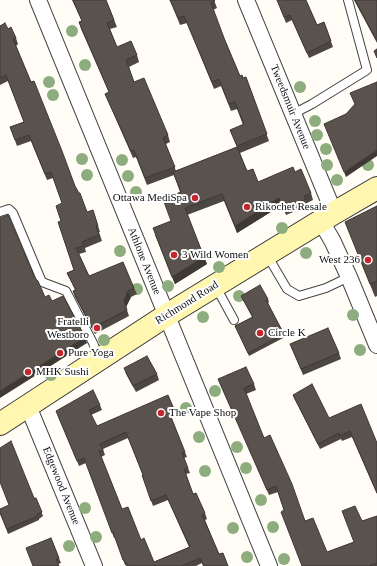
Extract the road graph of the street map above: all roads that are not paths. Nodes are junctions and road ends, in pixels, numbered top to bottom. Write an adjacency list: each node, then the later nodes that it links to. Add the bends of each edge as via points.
1 (38, 0): 11 (street, Athlone Avenue)
2 (246, 0): 4 (street, Tweedsmuir Avenue)
3 (348, 0): 4 (lane, via 367,70)
4 (293, 114): 7 (street, Tweedsmuir Avenue)
5 (377, 188): 7 (main road, Richmond Road)
6 (0, 212): 15 (lane, via 9,209 13,213 42,282 66,291 94,343)
7 (328, 217): 8 (main road, Richmond Road); 9 (street, Tweedsmuir Avenue, via 333,242)
8 (267, 255): 9 (lane, via 287,288 299,296 326,288); 10 (main road, Richmond Road)
9 (349, 277): 12 (street, Tweedsmuir Avenue)
10 (216, 286): 11 (main road, Richmond Road); 13 (lane)
11 (167, 315): 15 (main road, Richmond Road); 19 (street, Athlone Avenue)
12 (372, 319): 14 (street, Tweedsmuir Avenue)
13 (234, 320)
14 (377, 345)
15 (99, 359): 16 (main road, Richmond Road)
16 (28, 406): 17 (main road, Richmond Road); 18 (street, Edgewood Avenue)
17 (0, 424)
18 (94, 566)
19 (269, 566)

